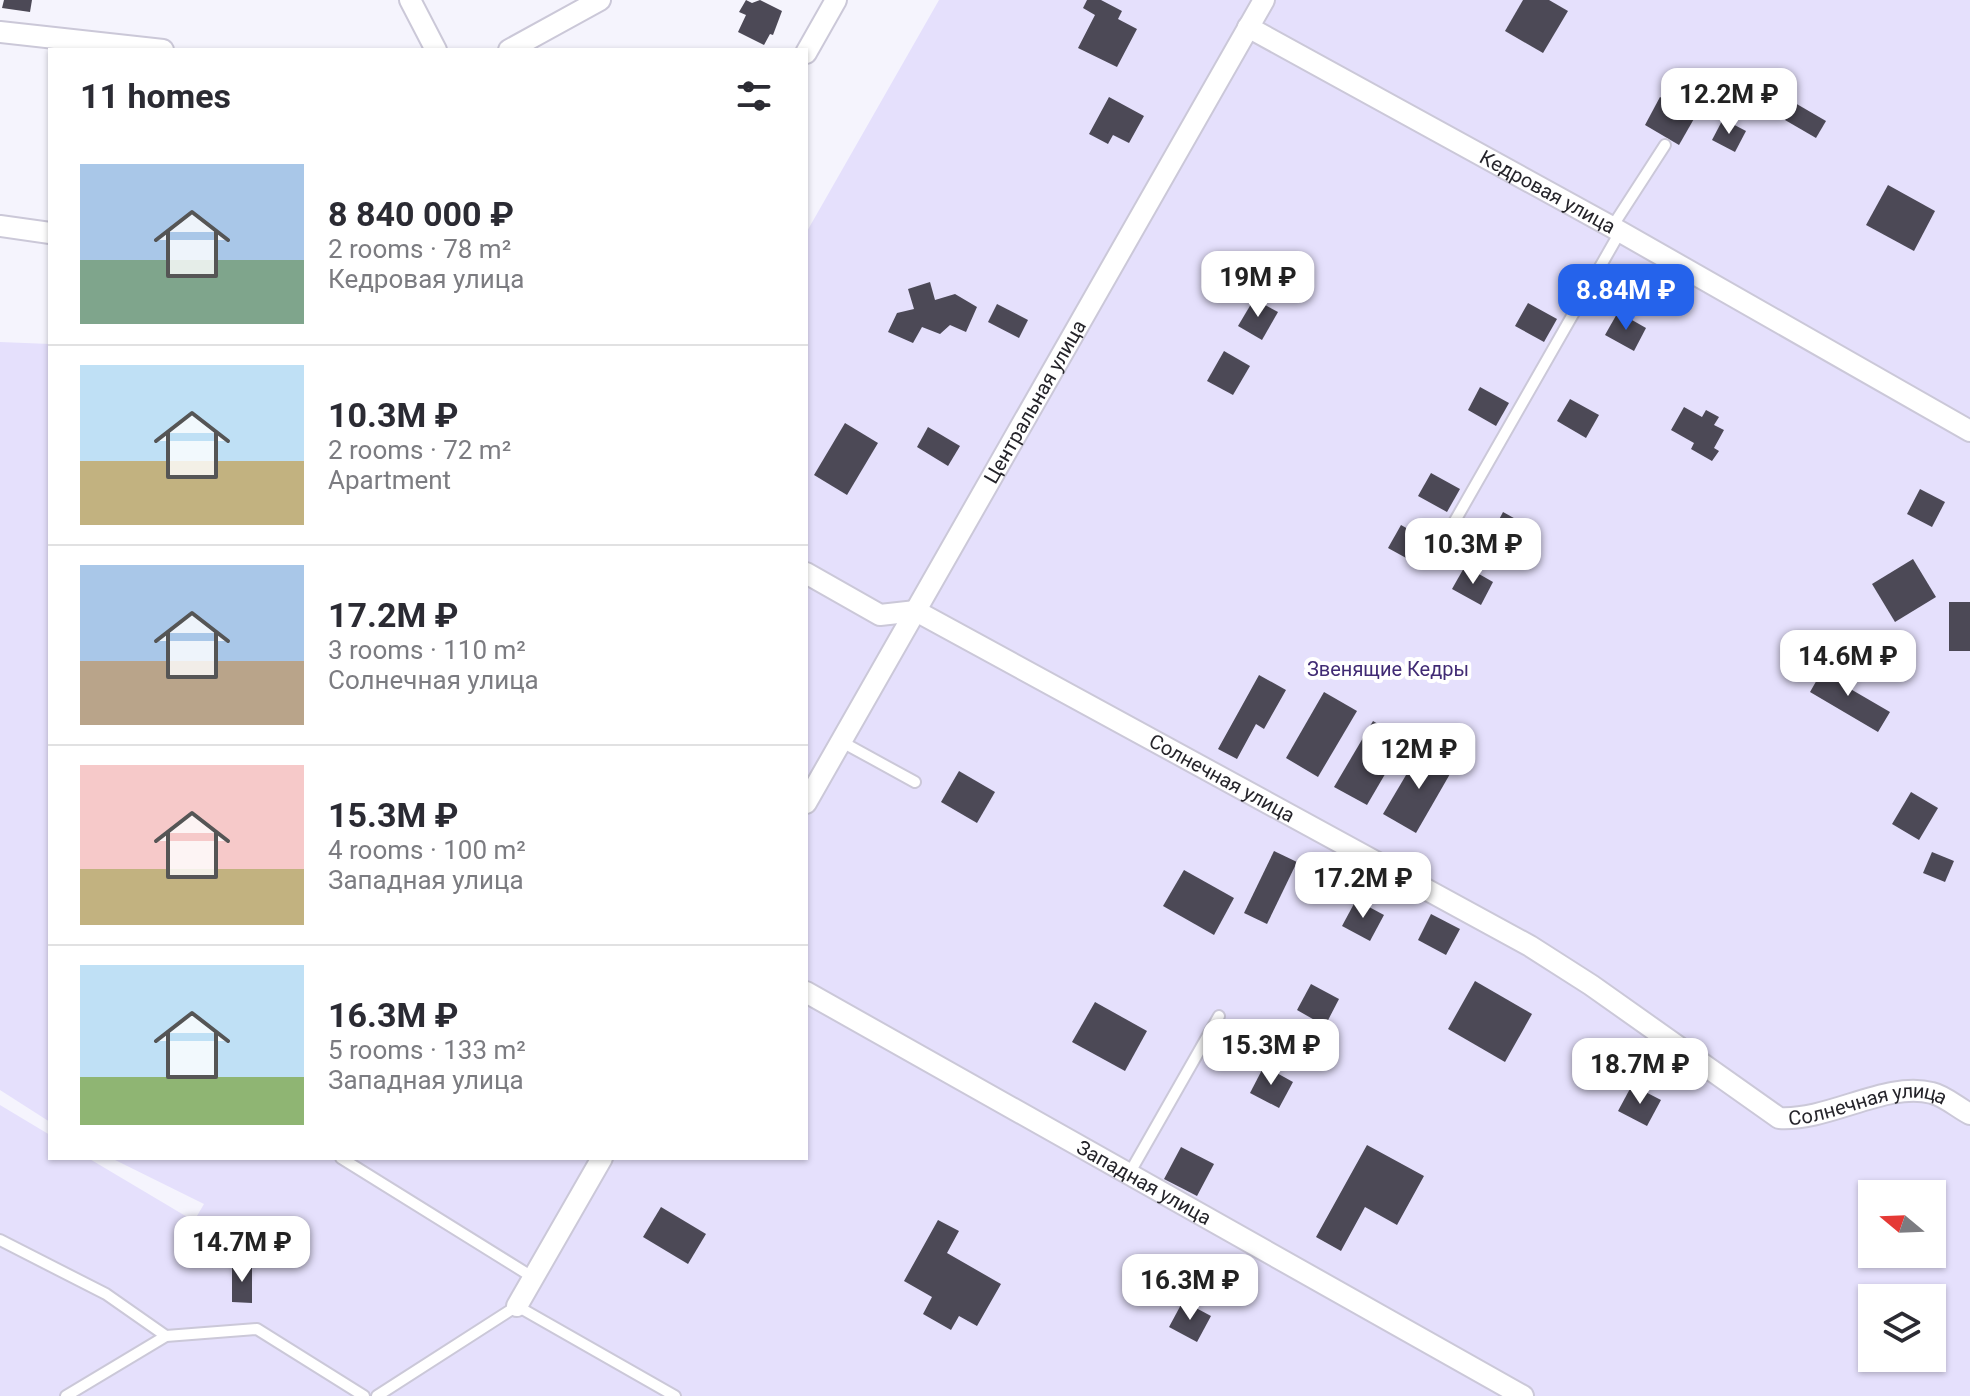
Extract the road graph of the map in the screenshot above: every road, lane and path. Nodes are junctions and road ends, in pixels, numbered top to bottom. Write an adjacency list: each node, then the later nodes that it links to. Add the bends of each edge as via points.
1 (410, 0): 8 (street)
2 (600, 0): 9 (street)
3 (836, 0): 10 (street)
4 (1264, 0): 5 (street, Центральная улица)
5 (1248, 27): 13 (street, Кедровая улица); 18 (street, Центральная улица)
6 (0, 32): 7 (street)
7 (145, 48)
8 (435, 48)
9 (513, 48)
10 (808, 49)
11 (1665, 145): 13 (lane)
12 (0, 226): 14 (street)
13 (1616, 229): 15 (street, Кедровая улица); 16 (lane)
14 (48, 233)
15 (1970, 431)
16 (1448, 533)
17 (808, 574): 18 (street, via 880,615)
18 (916, 611): 19 (street, Центральная улица); 24 (street, Солнечная улица, via 1530,946 1779,1118 1816,1117 1909,1090 1934,1093)
19 (842, 742): 20 (lane); 21 (street, Центральная улица)
20 (915, 782)
21 (808, 800)
22 (808, 993): 27 (street, Западная улица)
23 (1219, 1016): 27 (lane)
24 (1970, 1114)
25 (344, 1160): 29 (lane)
26 (601, 1160): 29 (street)
27 (1129, 1174): 36 (street, Западная улица)
28 (0, 1240): 31 (lane, via 106,1294)
29 (534, 1278): 30 (street)
30 (517, 1306): 34 (lane); 35 (lane)
31 (166, 1336): 32 (lane); 33 (lane, via 257,1329)
32 (66, 1396)
33 (364, 1396)
34 (377, 1396)
35 (675, 1396)
36 (1523, 1396)

